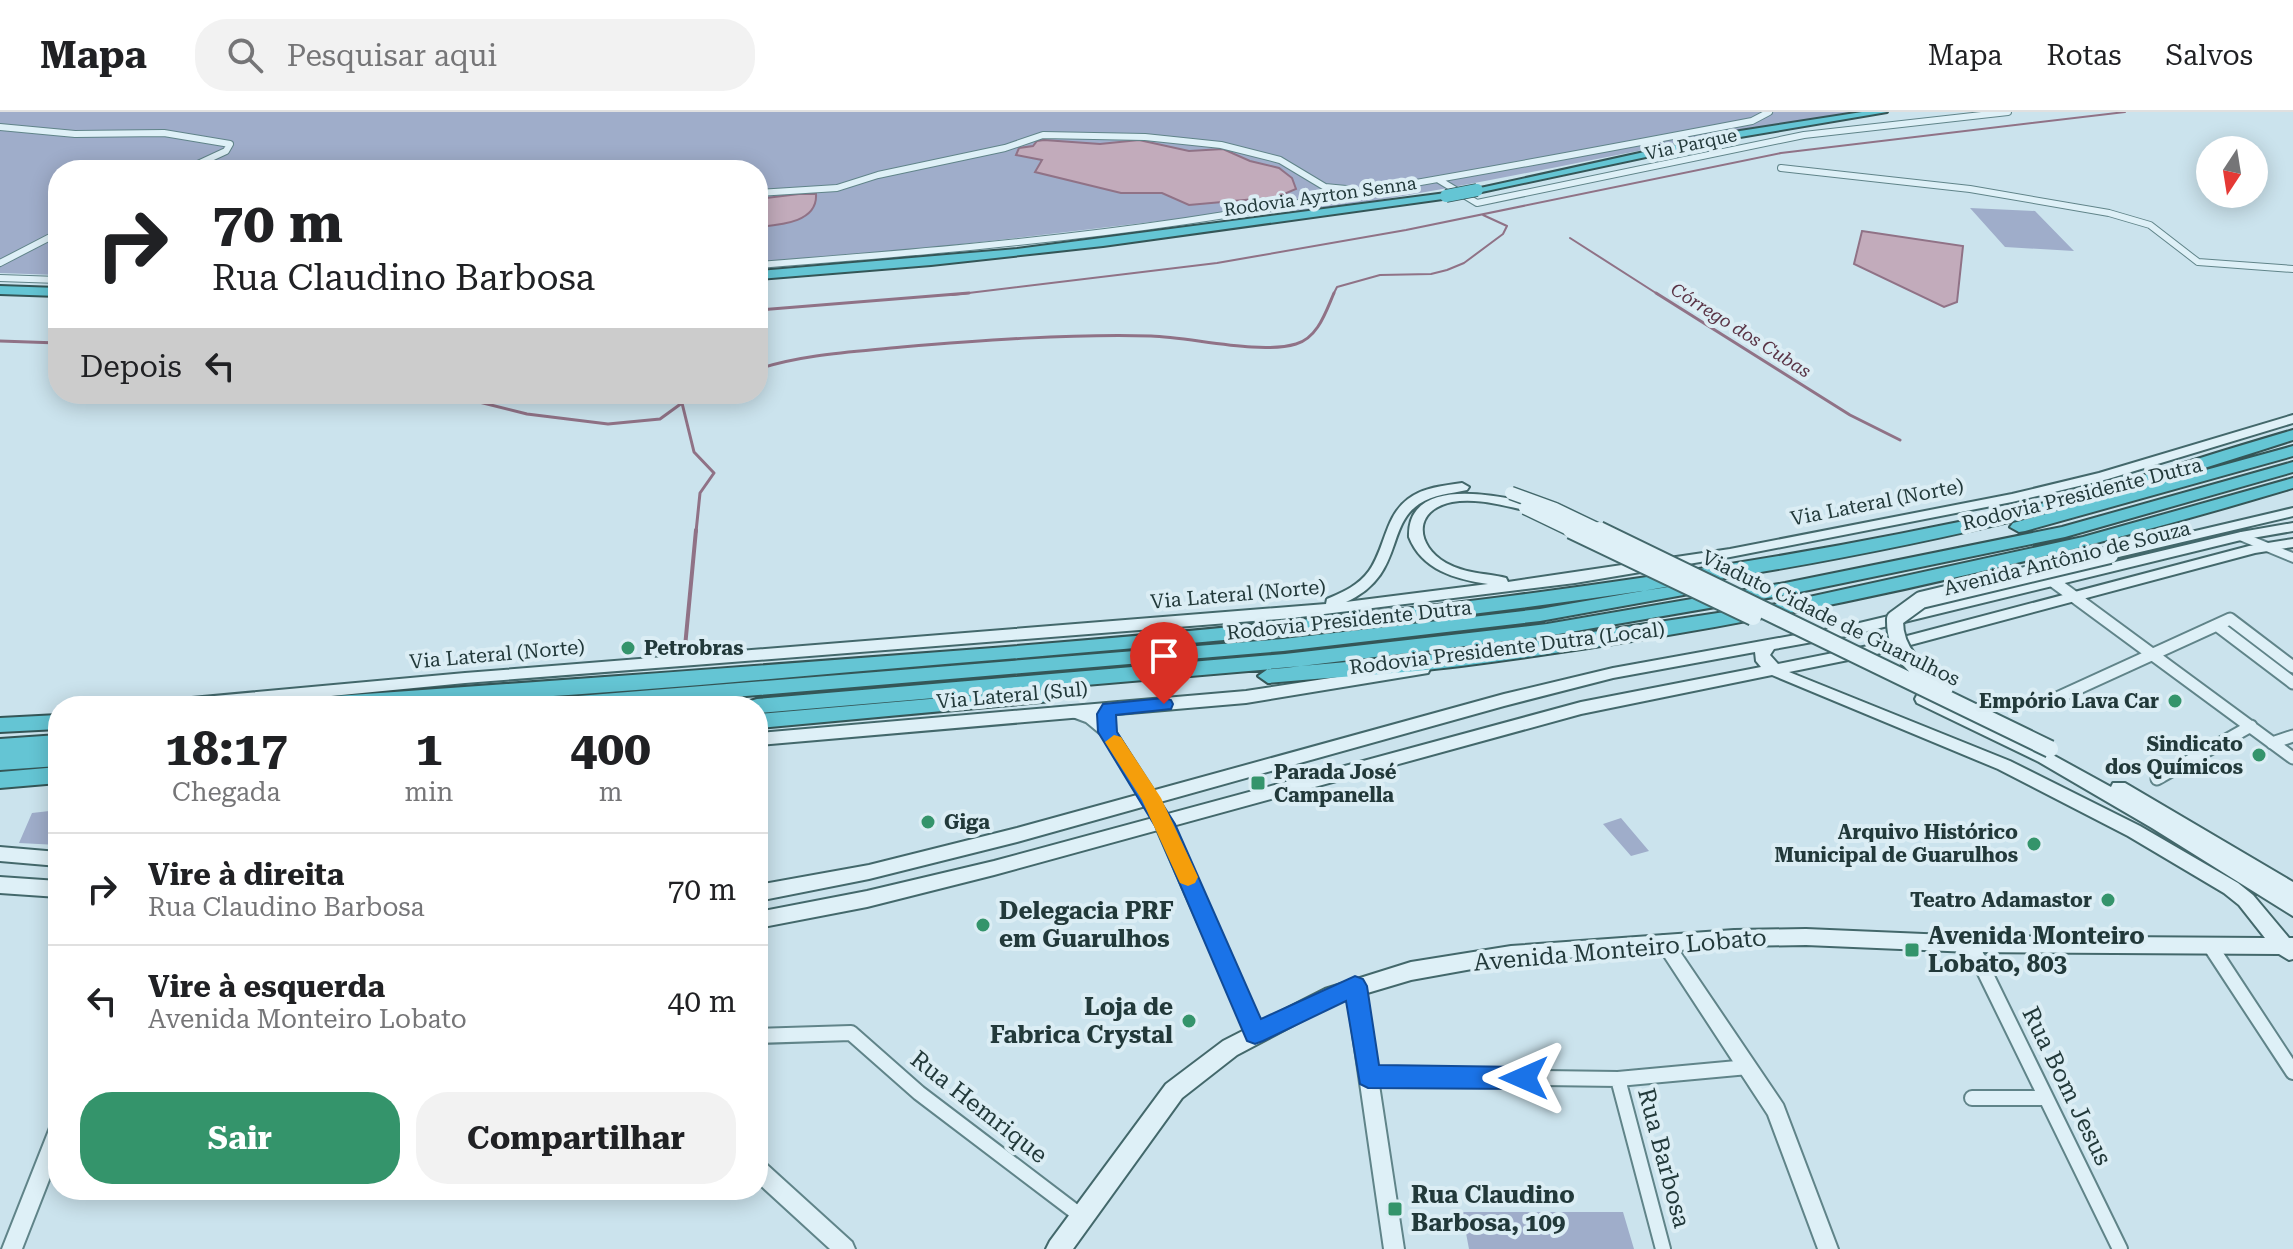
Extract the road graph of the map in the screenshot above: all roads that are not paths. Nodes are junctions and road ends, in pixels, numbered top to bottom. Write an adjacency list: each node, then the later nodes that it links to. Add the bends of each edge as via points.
1 (1769, 112): 7 (street, via 1752,121)
2 (1882, 112): 10 (highway, Rodovia Ayrton Senna, via 1740,134)
3 (2008, 112): 10 (street, Via Parque, via 1804,135)
4 (0, 127): 5 (street, via 75,134 164,133 230,144)
5 (207, 160)
6 (1781, 168): 14 (street, via 1970,189 2109,213 2150,225 2198,262)
7 (1439, 180): 8 (street); 10 (street)
8 (1417, 183): 9 (street, via 1331,189 1287,163 1221,145 1043,135 837,188); 13 (street, via 1081,235)
9 (768, 192)
10 (1477, 196): 15 (highway, Rodovia Ayrton Senna, bridge, via 995,256)
11 (48, 238): 12 (street)
12 (0, 263)
13 (768, 264)
14 (2293, 269)
15 (768, 274)
16 (0, 278): 17 (street)
17 (48, 280)
18 (0, 290): 19 (highway)
19 (48, 292)
20 (2293, 419): 32 (main road, Via Lateral (Norte), via 2012,498)
21 (2293, 435): 44 (highway, Rodovia Presidente Dutra, via 2024,513 1745,567 1530,599 1297,628)
22 (2293, 451): 45 (highway, Rodovia Presidente Dutra, via 2049,521 1540,615 1283,645)
23 (2293, 467): 48 (highway, Rodovia Presidente Dutra, via 2065,532 1547,630 1285,661)
24 (2293, 483): 39 (highway, Rodovia Presidente Dutra (Local), via 2076,547 1918,583 1730,619)
25 (1515, 499): 32 (main road, via 1437,502 1417,519 1416,541 1439,565 1471,577); 35 (main road, via 1486,488 1451,487 1416,498 1397,518 1380,570 1368,585 1348,598); 62 (main road, Viaduto Cidade de Guarulhos, bridge, via 1555,509); 70 (main road, Viaduto Cidade de Guarulhos, bridge)
26 (2293, 512): 62 (main road, bridge, via 1921,600 1895,619 1898,643 1922,674)
27 (2293, 527): 28 (main road, Avenida Antônio de Souza)
28 (2241, 536): 30 (street); 33 (main road, Avenida Antônio de Souza)
29 (2293, 543): 30 (main road, Avenida Antônio de Souza)
30 (2267, 547): 31 (street); 34 (main road, Avenida Antônio de Souza)
31 (2293, 558)
32 (1575, 578): 35 (main road, Via Lateral (Norte))
33 (2054, 582): 34 (street); 37 (main road, Avenida Antônio de Souza)
34 (2074, 597): 38 (street); 41 (main road, Avenida Antônio de Souza, via 1881,647)
35 (1292, 613): 43 (main road, Via Lateral (Norte))
36 (2218, 626): 38 (street); 40 (street, via 2230,619); 42 (street)
37 (1769, 645): 41 (main road, via 1762,654); 46 (main road, Avenida Antônio de Souza, via 1613,673)
38 (2153, 652): 47 (street); 55 (street)
39 (1459, 659): 49 (main road, Via Lateral (Sul), via 1432,668 1246,697); 51 (highway, Rodovia Presidente Dutra (Local))
40 (2293, 667)
41 (1771, 669): 53 (main road, Avenida Antônio de Souza, via 1627,697); 83 (main road, via 2004,765 2134,831 2231,888)
42 (2293, 683)
43 (275, 696)
44 (429, 696)
45 (663, 696)
46 (1504, 700): 53 (main road); 69 (main road, Avenida Antônio de Souza)
47 (2046, 703)
48 (768, 705)
49 (1110, 709): 50 (main road, Via Lateral (Sul)); 56 (street)
50 (1072, 711): 56 (street); 58 (main road, Via Lateral (Sul))
51 (768, 720)
52 (48, 721): 54 (highway)
53 (1527, 724): 71 (main road, Avenida Antônio de Souza)
54 (0, 725)
55 (2251, 726): 59 (street); 67 (street)
56 (1108, 732): 69 (street)
57 (2293, 736): 59 (street)
58 (768, 738)
59 (2272, 743): 63 (street)
60 (48, 744): 61 (highway)
61 (0, 747)
62 (2050, 749): 70 (main road, Viaduto Cidade de Guarulhos)
63 (2293, 758)
64 (48, 759): 65 (highway)
65 (0, 762)
66 (48, 776): 68 (highway)
67 (2157, 779)
68 (0, 780)
69 (1151, 798): 71 (street); 76 (main road, Avenida Antônio de Souza, via 869,872)
70 (2164, 820): 77 (main road); 78 (main road)
71 (1165, 824): 79 (main road, Avenida Antônio de Souza, via 867,899); 85 (street)
72 (0, 854): 73 (main road)
73 (48, 858)
74 (0, 885): 75 (main road)
75 (48, 888)
76 (768, 891)
77 (2293, 891)
78 (2293, 908)
79 (768, 918)
80 (1664, 942): 81 (main road, Avenida Monteiro Lobato, via 1806,937); 84 (main road, Avenida Monteiro Lobato, via 1511,954); 87 (street)
81 (1971, 944): 82 (main road, Avenida Monteiro Lobato); 92 (street, Rua Bom Jesus)
82 (2211, 947): 83 (main road, Avenida Monteiro Lobato); 88 (street)
83 (2290, 949)
84 (1355, 986): 85 (main road, Avenida Monteiro Lobato); 89 (street)
85 (1255, 1033): 95 (main road, Avenida Monteiro Lobato, via 1174,1091)
86 (768, 1036): 95 (street, Rua Hemrique, via 851,1033 919,1093)
87 (1748, 1067): 90 (street); 101 (street, via 1785,1130)
88 (2293, 1072)
89 (1368, 1076): 90 (street); 99 (street)
90 (1618, 1079): 100 (street, Rua Barbosa)
91 (1972, 1098): 92 (street)
92 (2046, 1098): 102 (street, Rua Bom Jesus)
93 (48, 1157): 96 (street)
94 (768, 1179): 97 (street)
95 (1081, 1216): 98 (main road, Avenida Monteiro Lobato)
96 (12, 1247)
97 (845, 1249)
98 (1058, 1249)
99 (1394, 1249)
100 (1663, 1249)
101 (1828, 1249)
102 (2120, 1249)

